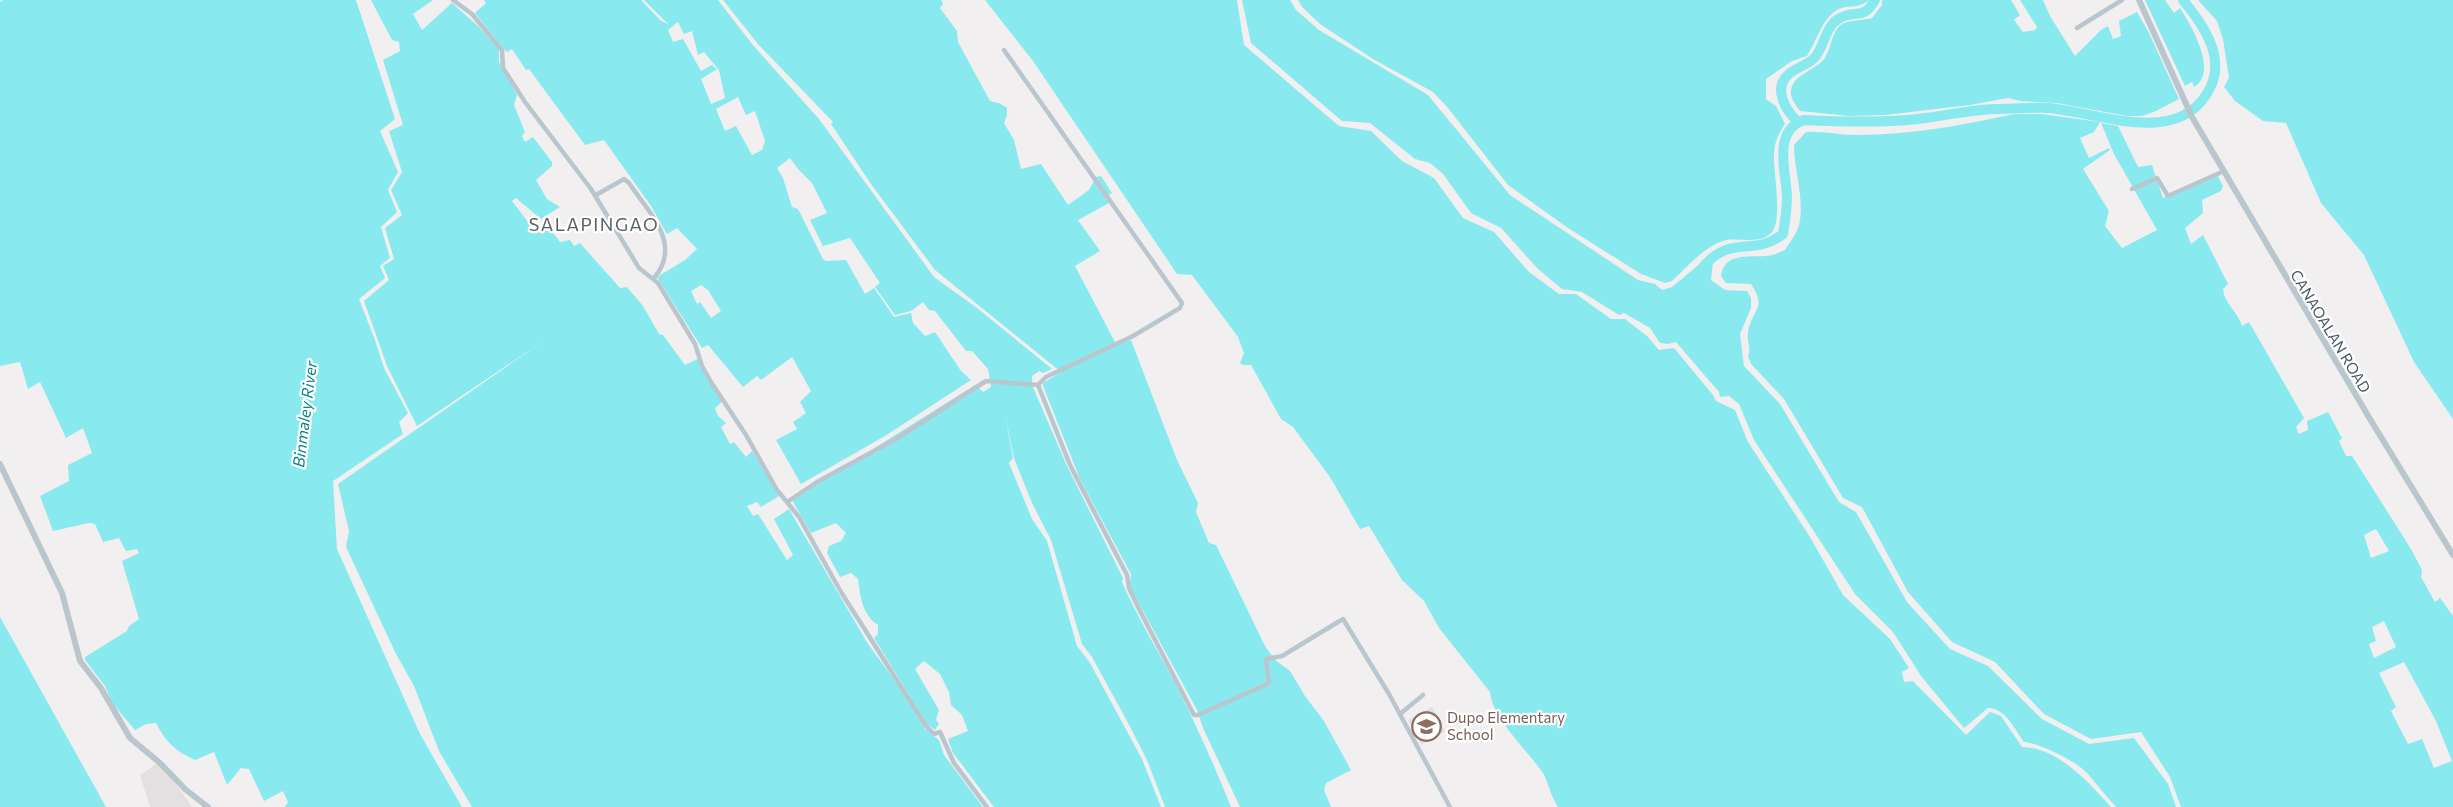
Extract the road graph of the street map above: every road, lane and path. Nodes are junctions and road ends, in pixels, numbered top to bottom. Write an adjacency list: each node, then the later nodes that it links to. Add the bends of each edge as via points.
1 (453, 0): 8 (street, via 472,14 502,50 502,66 510,80)
2 (2122, 0): 4 (street)
3 (2139, 0): 6 (street, CANAOALAN ROAD, via 2186,105)
4 (2077, 28)
5 (1004, 50): 10 (street, via 1182,303 1180,308 1133,336)
6 (2224, 171): 7 (street, via 2168,196 2157,178); 13 (street, CANAOALAN ROAD)
7 (2132, 189)
8 (596, 195): 9 (street, via 639,268); 9 (street, via 624,179 629,183 667,245 662,269)
9 (654, 278): 12 (street, via 695,344 711,382)
10 (1036, 385): 12 (street, via 988,380); 15 (street, via 1070,465 1126,573 1130,591 1194,715 1265,685 1269,680 1266,659 1282,657 1341,619)
11 (0, 464): 16 (street, via 62,593 80,661 130,738)
12 (787, 502): 17 (street, via 926,726 934,734 940,732 954,763)
13 (2453, 555)
14 (1423, 696): 15 (street)
15 (1400, 714): 18 (street)
16 (208, 807)
17 (987, 807)
18 (1450, 807)

